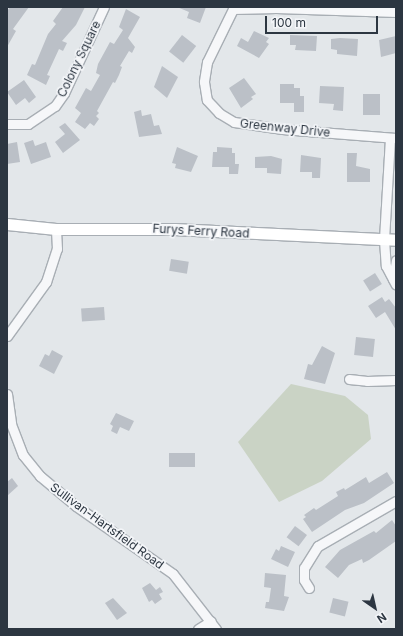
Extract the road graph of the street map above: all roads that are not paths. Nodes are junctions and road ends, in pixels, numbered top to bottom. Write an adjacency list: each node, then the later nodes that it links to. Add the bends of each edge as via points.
1 (104, 7): 4 (street, Colony Square, via 64,93 55,106 28,124)
2 (233, 8): 3 (street, Greenway Drive); 5 (street, Greenway Drive, via 207,62 204,82 207,100 219,113 241,123)
3 (396, 12)
4 (7, 124)
5 (393, 138): 8 (street)
6 (7, 224): 7 (main road, Furys Ferry Road)
7 (56, 228): 8 (main road, Furys Ferry Road, via 174,229); 12 (street, via 56,249 46,282)
8 (384, 240): 9 (main road, Furys Ferry Road); 11 (street, via 386,266)
9 (396, 240)
10 (396, 260): 11 (street)
11 (395, 282)
12 (7, 336)
13 (349, 379): 14 (street)
14 (396, 380)
15 (7, 394): 18 (street, Sullivan-Hartsfield Road, via 11,424 23,455 40,476 76,506 173,574)
16 (396, 501): 17 (street, via 318,546 304,568 304,580)
17 (309, 588)
18 (211, 621): 19 (street); 20 (street, Sullivan-Hartsfield Road)
19 (198, 629)
20 (216, 629)

